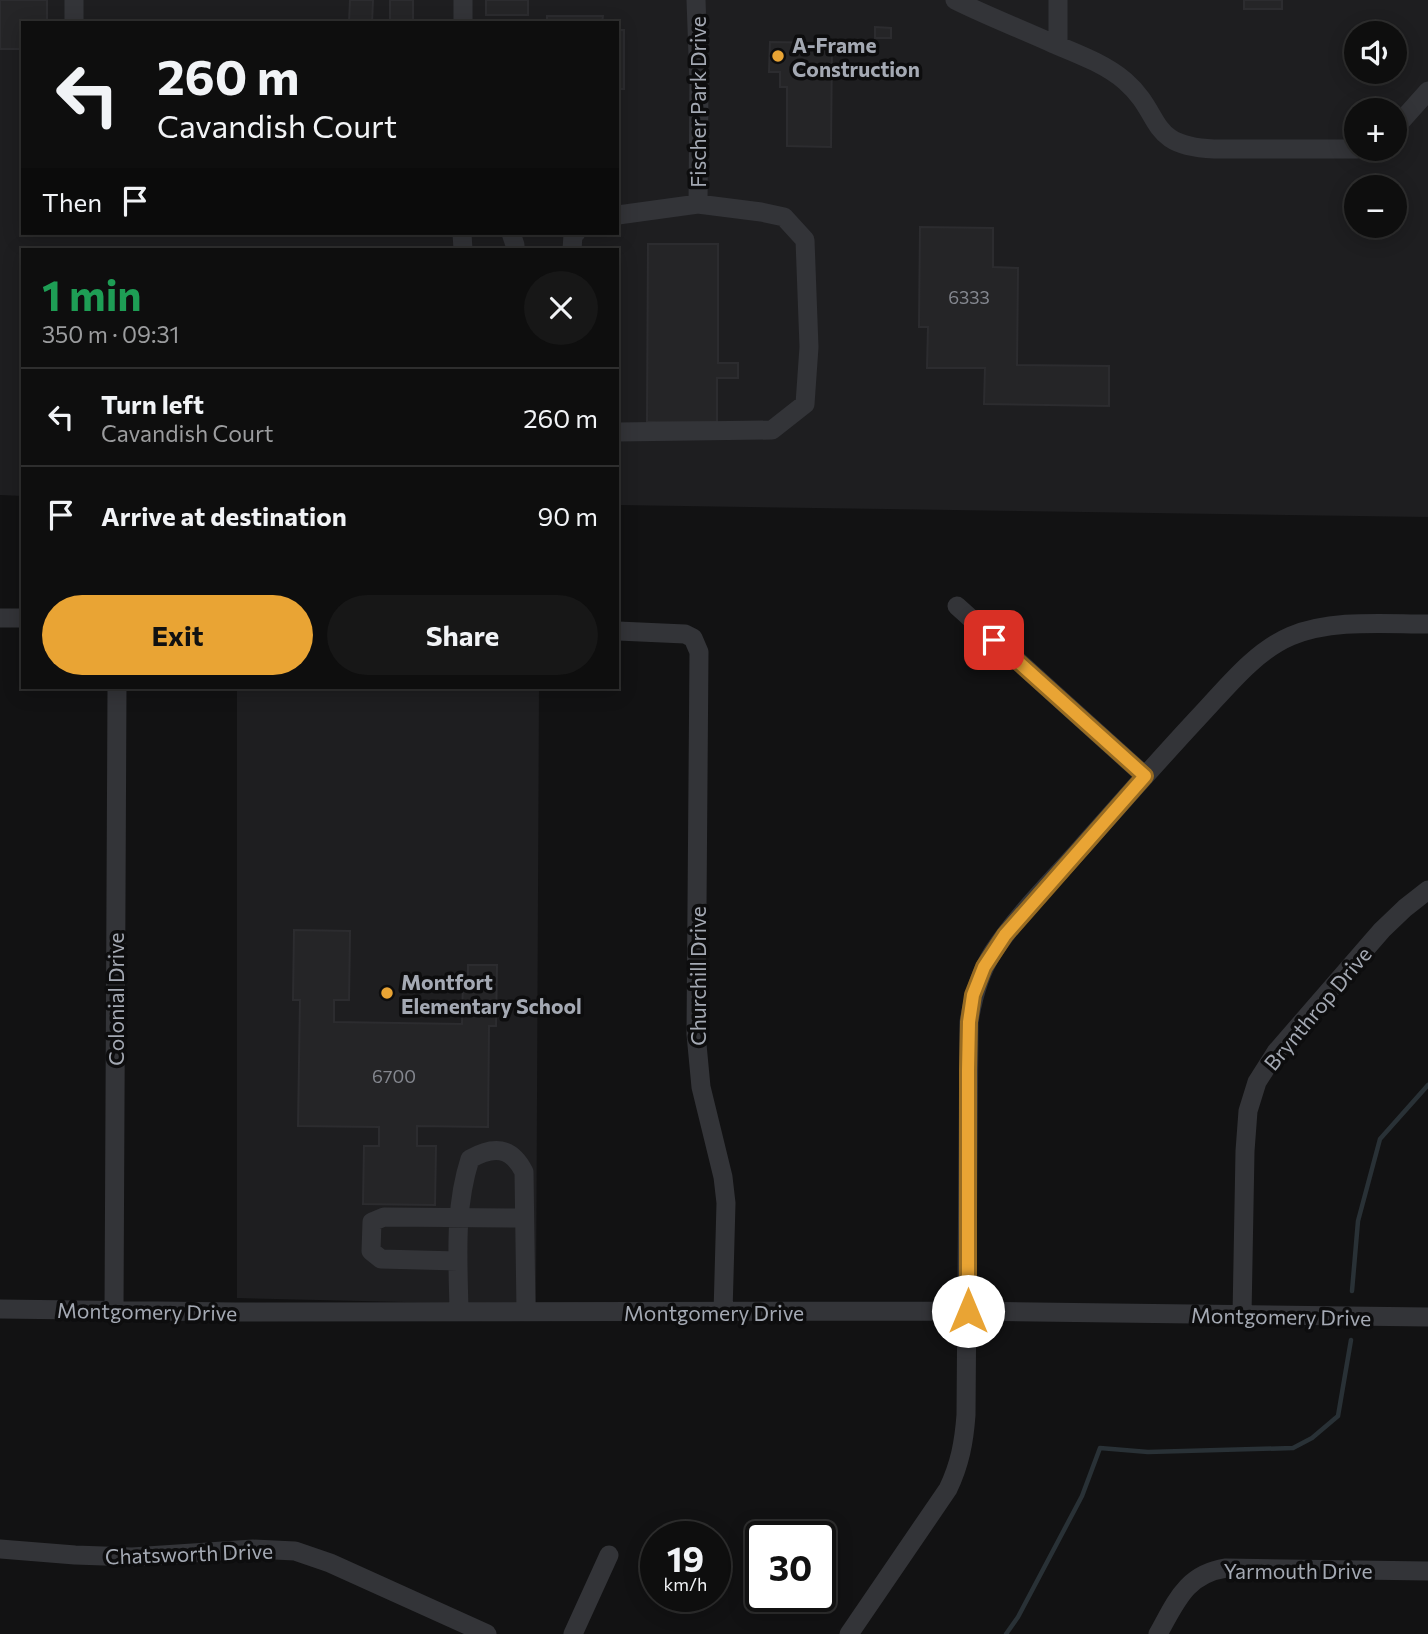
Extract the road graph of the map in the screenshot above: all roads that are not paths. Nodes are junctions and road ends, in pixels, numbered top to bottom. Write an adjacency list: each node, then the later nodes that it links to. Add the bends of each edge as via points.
1 (74, 0): 6 (street)
2 (463, 0): 7 (street)
3 (696, 0): 12 (street, Fischer Park Drive)
4 (955, 0): 8 (street)
5 (1058, 0): 8 (street)
6 (74, 21)
7 (463, 21)
8 (1058, 45): 11 (street, via 1124,80 1161,130 1180,143 1214,149)
9 (1428, 90): 10 (street)
10 (1407, 114)
11 (1344, 149)
12 (698, 205): 13 (street); 14 (street, via 784,217 806,240 809,347 805,404 772,430)
13 (619, 215)
14 (619, 432)
15 (957, 606): 21 (street)
16 (0, 618): 17 (street)
17 (21, 618)
18 (1428, 624): 21 (street, via 1342,625 1290,636 1234,680)
19 (619, 631): 31 (street, Churchill Drive, via 675,632 692,638 699,652 696,1034 701,1087 726,1203)
20 (117, 689): 27 (street, Colonial Drive)
21 (1145, 776): 30 (street, via 1005,935 973,995 968,1058)
22 (1428, 890): 32 (street, Brynthrop Drive, via 1382,930 1276,1052 1257,1082 1248,1111 1245,1151)
23 (458, 1218): 24 (street); 24 (street, via 470,1159 484,1152 506,1151 524,1172); 25 (street); 25 (street, via 384,1217 372,1222 372,1251 381,1259)
24 (524, 1218): 29 (street)
25 (458, 1261): 28 (street)
26 (0, 1309): 27 (street, Montgomery Drive)
27 (114, 1311): 28 (street, Montgomery Drive)
28 (459, 1311): 29 (street, Montgomery Drive)
29 (526, 1311): 31 (street, Montgomery Drive)
30 (968, 1311): 31 (street, Montgomery Drive); 32 (street, Montgomery Drive); 39 (street, via 966,1415 958,1468)
31 (723, 1313)
32 (1242, 1316): 33 (street, Montgomery Drive)
33 (1428, 1317)
34 (0, 1549): 37 (street, Chatsworth Drive, via 132,1557 253,1549 295,1551)
35 (609, 1555): 38 (street)
36 (1428, 1571): 40 (street, Yarmouth Drive, via 1210,1570 1181,1594)
37 (487, 1634)
38 (573, 1634)
39 (849, 1634)
40 (1158, 1634)

